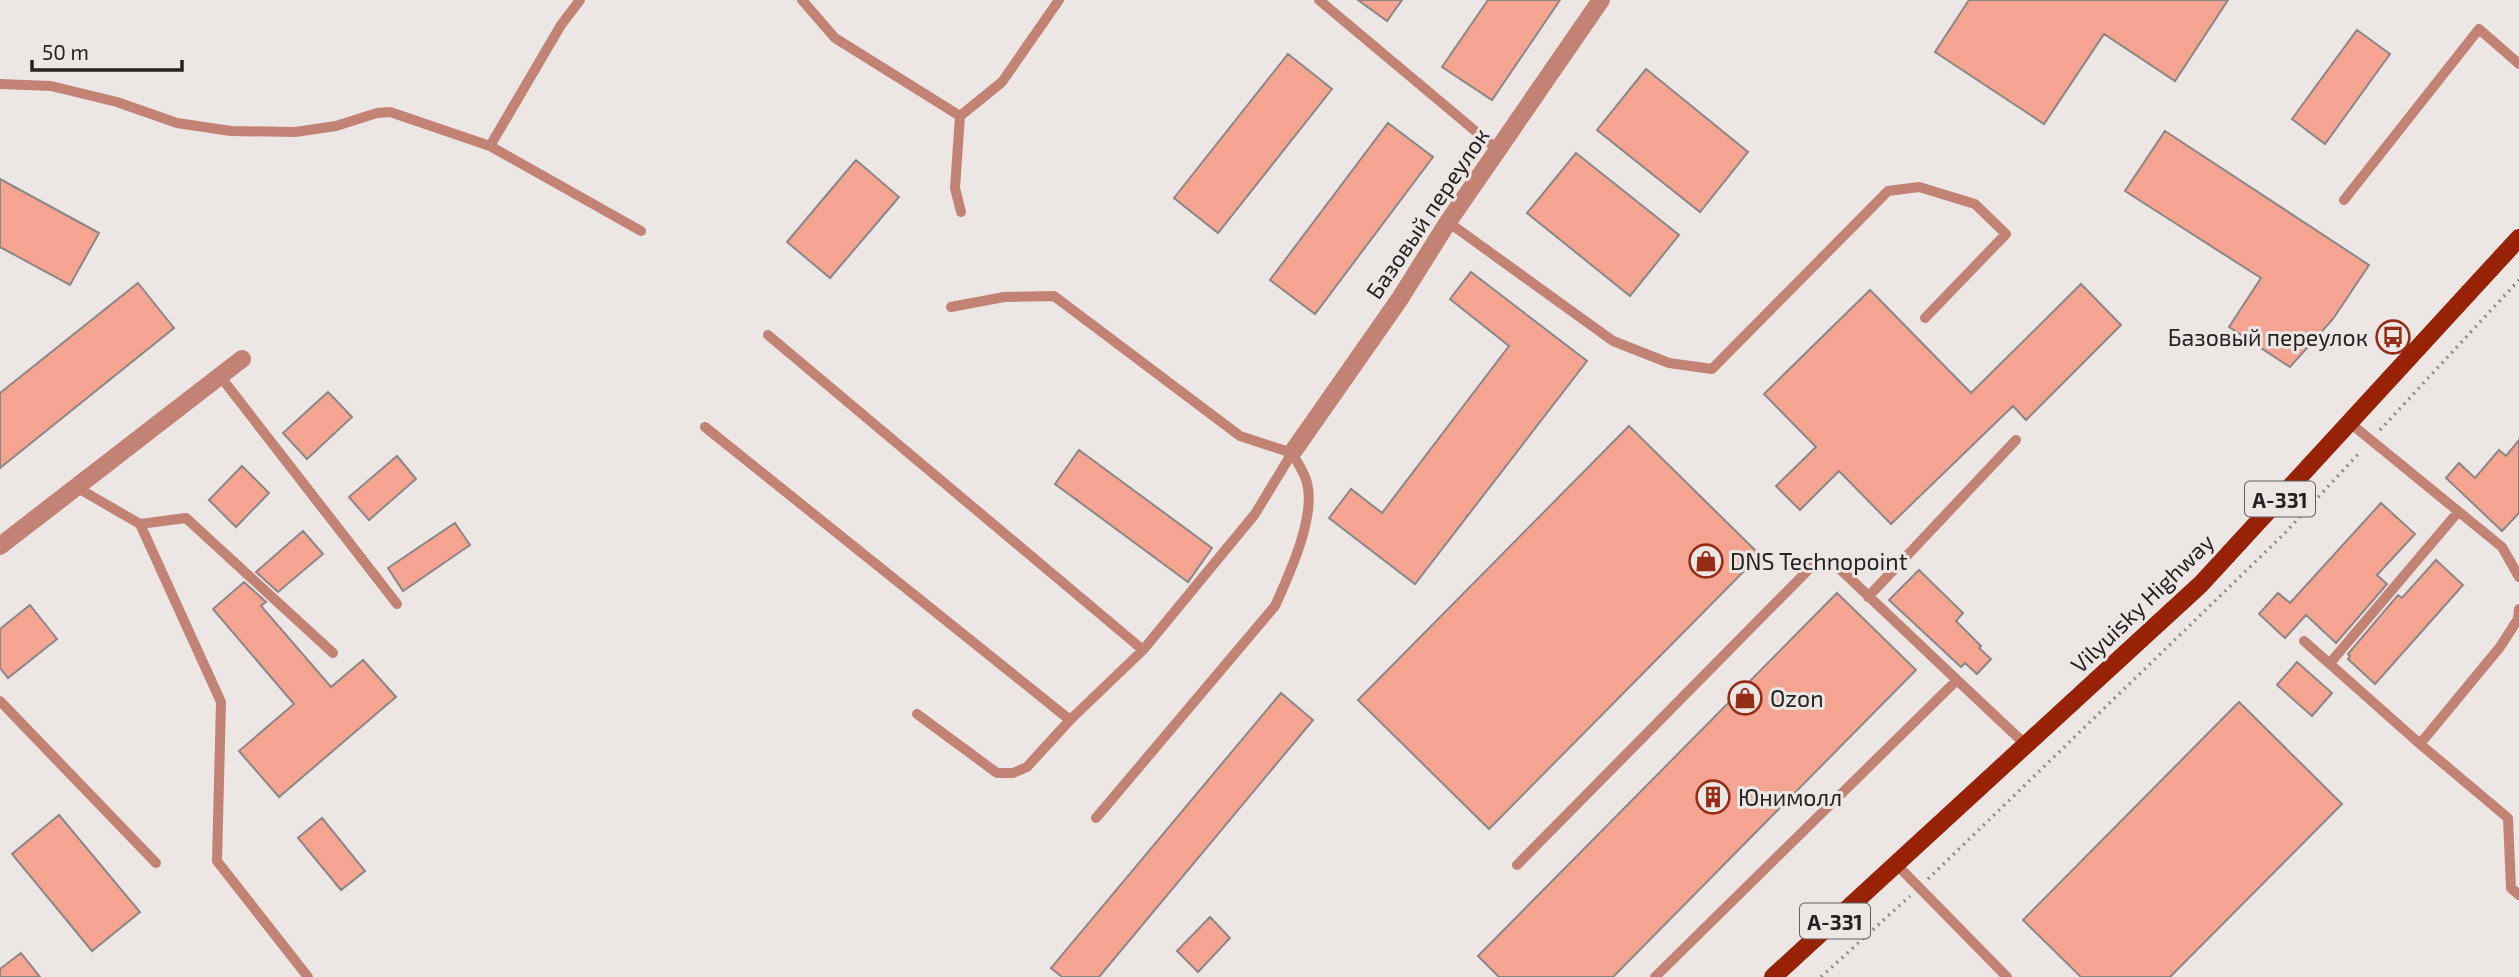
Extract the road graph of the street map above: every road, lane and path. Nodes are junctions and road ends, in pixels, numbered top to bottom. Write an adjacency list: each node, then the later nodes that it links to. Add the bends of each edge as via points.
1 (580, 0): 9 (lane)
2 (802, 0): 8 (lane, via 835,38)
3 (1059, 0): 8 (lane, via 1002,82)
4 (1320, 0): 10 (lane)
5 (1601, 0): 10 (street, Базовый переулок)
6 (2519, 65): 11 (lane, via 2479,29)
7 (0, 84): 9 (lane, via 51,86 177,123 231,131 295,132 390,112)
8 (960, 117): 12 (lane, via 955,188)
9 (490, 146): 14 (lane)
10 (1498, 150): 13 (street, Базовый переулок)
11 (2344, 200)
12 (961, 212)
13 (1448, 222): 17 (lane, via 1613,341 1670,363 1712,369 1888,191 1919,187 1975,204 2007,234); 24 (street, Базовый переулок)
14 (641, 231)
15 (2519, 238): 21 (main road, Vilyuisky Highway / А-331)
16 (951, 307): 24 (lane, via 1004,297 1054,296 1240,436)
17 (1925, 318)
18 (768, 335): 34 (lane)
19 (242, 359): 20 (street)
20 (220, 376): 25 (street); 31 (lane)
21 (2350, 423): 26 (lane); 42 (main road, Vilyuisky Highway / А-331, via 2201,584)
22 (705, 428): 40 (lane)
23 (2016, 440): 30 (lane)
24 (1292, 453): 34 (lane, via 1255,514); 43 (lane, via 1307,483 1307,518 1294,565 1275,606)
25 (76, 487): 27 (lane); 28 (street)
26 (2458, 512): 29 (lane, via 2502,547); 36 (lane)
27 (140, 524): 35 (lane, via 186,518); 48 (lane, via 221,702 217,861)
28 (0, 546)
29 (2519, 577)
30 (1868, 597): 37 (lane); 45 (lane, via 1829,561 1816,562)
31 (397, 604)
32 (2519, 609): 41 (lane, via 2500,648)
33 (2304, 640): 36 (lane)
34 (1143, 650): 40 (lane)
35 (332, 653)
36 (2330, 663): 41 (lane)
37 (1957, 680): 42 (lane); 49 (lane)
38 (0, 701): 44 (lane)
39 (917, 714): 40 (lane, via 997,773 1027,767)
40 (1070, 720)
41 (2420, 744): 47 (lane, via 2508,818 2511,888)
42 (2026, 745): 46 (main road, Vilyuisky Highway / А-331)
43 (1096, 818)
44 (156, 863)
45 (1517, 865)
46 (1896, 865): 50 (main road, Vilyuisky Highway / А-331); 51 (lane)
47 (2519, 895)
48 (308, 977)
49 (1655, 977)
50 (1773, 977)
51 (2007, 977)

